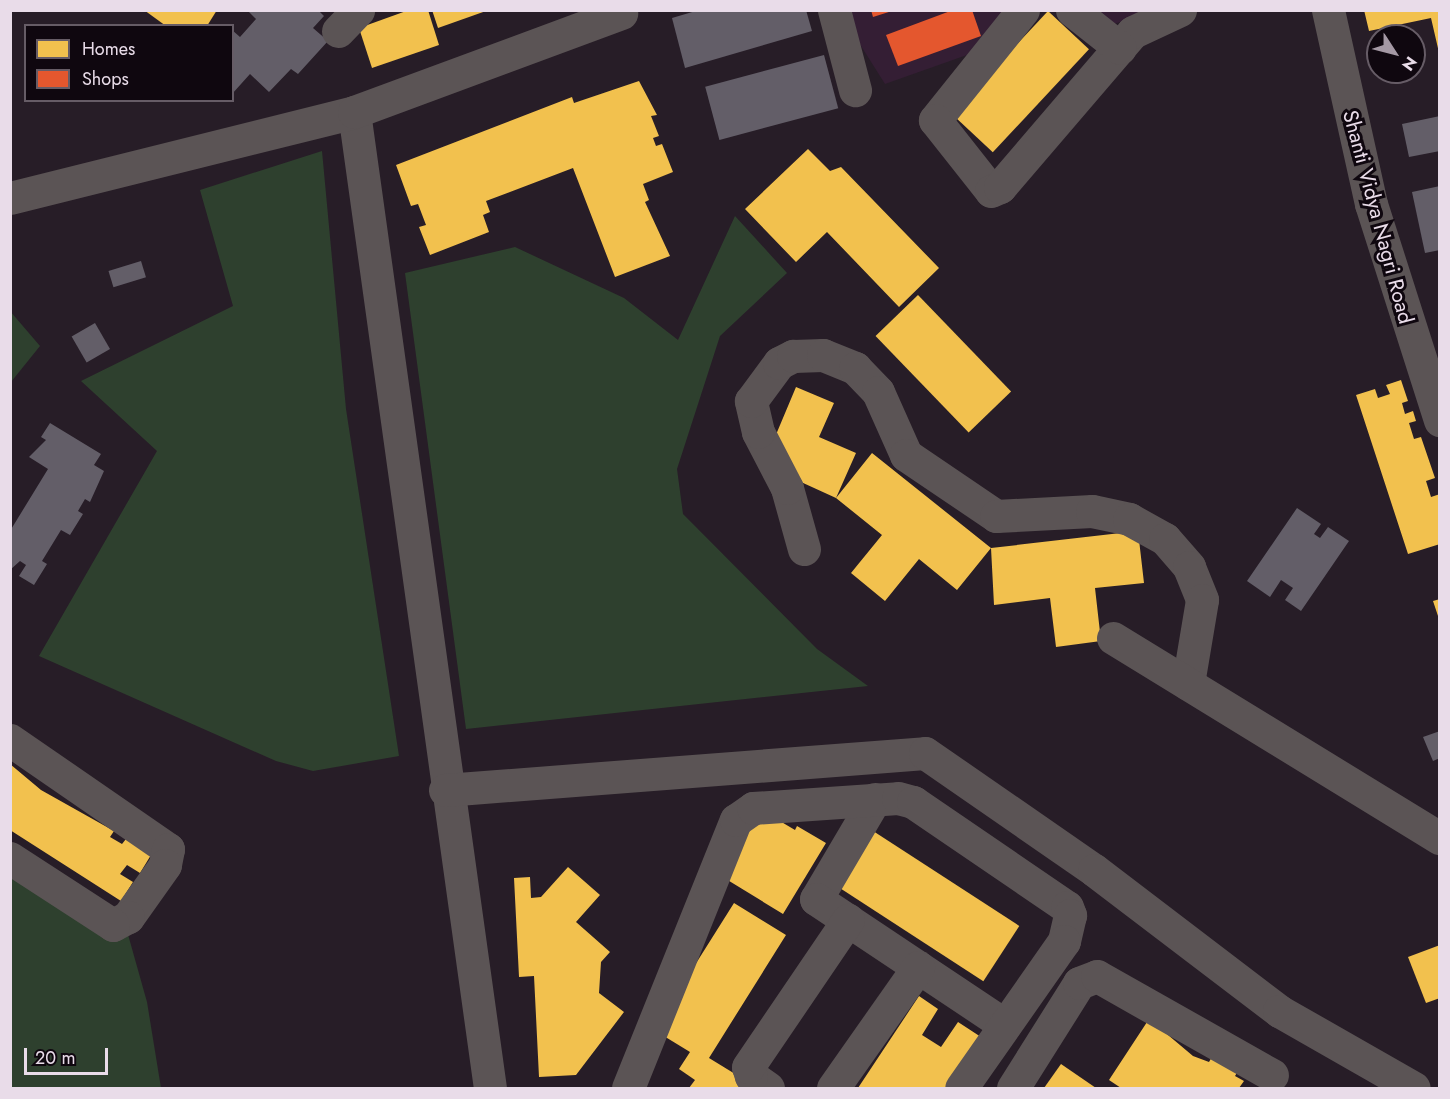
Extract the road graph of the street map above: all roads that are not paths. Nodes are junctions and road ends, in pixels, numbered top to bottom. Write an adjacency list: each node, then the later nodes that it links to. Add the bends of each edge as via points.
1 (834, 10): 8 (street)
2 (1023, 10): 7 (street, via 935,120 986,189 1000,187)
3 (1072, 10): 7 (street)
4 (1180, 10): 7 (street, via 1153,19)
5 (1328, 10): 11 (street, Shanti Vidya Nagri Road, via 1371,204)
6 (621, 12): 9 (street)
7 (1120, 48)
8 (855, 90)
9 (354, 112): 10 (street); 16 (street)
10 (10, 198)
11 (1440, 420)
12 (804, 549): 14 (street, via 787,488 758,432 751,401 779,363 793,356 823,355 855,368 878,392 906,455 996,516 1092,510 1129,519 1165,539 1190,567 1202,600)
13 (1113, 638): 14 (street)
14 (1188, 684): 18 (street)
15 (10, 740): 19 (street, via 168,849 165,865 128,917 113,925)
16 (445, 790): 24 (street); 30 (street, via 925,753 1094,870 1279,1011)
17 (875, 799): 20 (street, via 816,899); 22 (street, via 913,802 1067,908 1071,915 1064,941); 25 (street, via 753,808 736,820)
18 (1440, 838)
19 (10, 858)
20 (848, 920): 21 (street); 26 (street, via 748,1067 751,1076)
21 (918, 967): 22 (street); 27 (street)
22 (1005, 1025): 28 (street)
23 (1272, 1075): 29 (street, via 1097,976 1079,983)
24 (490, 1089)
25 (628, 1089)
26 (768, 1089)
27 (833, 1089)
28 (962, 1089)
29 (1013, 1089)
30 (1414, 1089)

